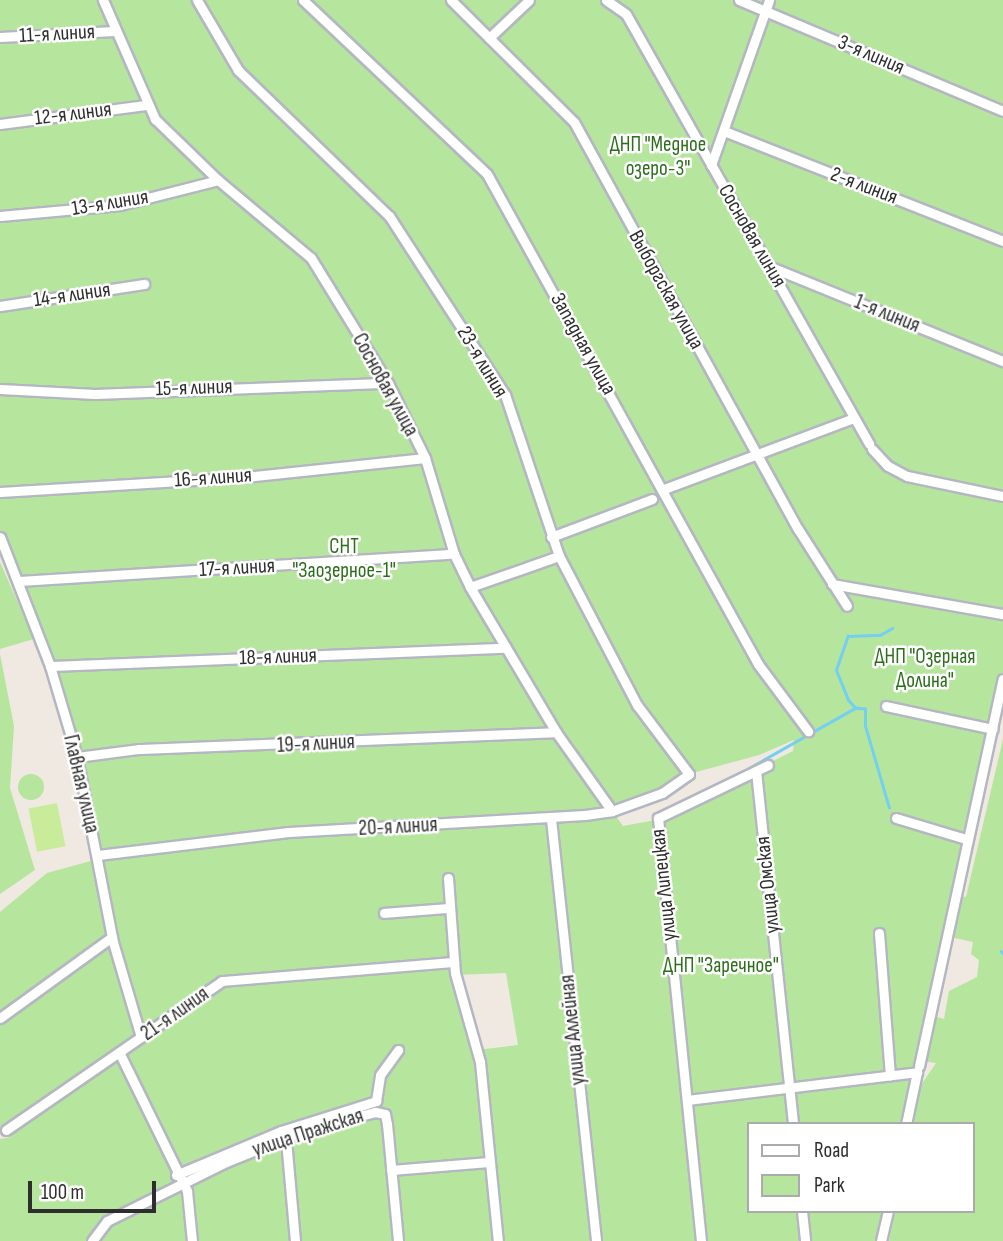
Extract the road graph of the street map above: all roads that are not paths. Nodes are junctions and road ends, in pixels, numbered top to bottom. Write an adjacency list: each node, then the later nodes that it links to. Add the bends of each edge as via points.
1 (197, 0): 35 (street, 23-я линия, via 238,70 389,216 505,395)
2 (303, 0): 30 (street, Западная улица, via 487,174)
3 (451, 0): 12 (street, Выборгская улица)
4 (529, 0): 12 (street)
5 (606, 0): 17 (street, Сосновая линия, via 626,14)
6 (739, 0): 9 (street, 3-я линия)
7 (769, 0): 9 (street)
8 (104, 1): 10 (street, Сосновая улица)
9 (765, 10): 14 (street, 3-я линия); 16 (street)
10 (114, 30): 11 (street, 11-я линия); 13 (street, Сосновая улица)
11 (0, 37)
12 (489, 38): 28 (street, Выборгская улица, via 574,122)
13 (146, 105): 15 (street, 12-я линия); 18 (street, Сосновая улица)
14 (1003, 111)
15 (0, 124)
16 (724, 131): 17 (street); 20 (street, 2-я линия)
17 (711, 165): 21 (street, Сосновая линия)
18 (218, 180): 19 (street, 13-я линия, via 120,205); 25 (street, Сосновая улица, via 311,257)
19 (0, 216)
20 (1003, 240)
21 (771, 267): 24 (street, 1-я линия); 27 (street, Сосновая линия)
22 (144, 284): 23 (street, 14-я линия)
23 (0, 306)
24 (1003, 361)
25 (388, 383): 26 (street, 15-я линия, via 95,394); 29 (street, Сосновая улица)
26 (0, 389)
27 (855, 418): 28 (street); 32 (street, Сосновая линия, via 870,447 898,473)
28 (757, 455): 30 (street); 39 (street, Выборгская улица)
29 (425, 457): 31 (street, 16-я линия, via 245,477); 36 (street, Сосновая улица)
30 (664, 489): 48 (street, Западная улица, via 758,664)
31 (0, 492)
32 (1003, 496)
33 (652, 499): 35 (street)
34 (0, 537): 38 (street, Главная улица)
35 (551, 537): 37 (street, 23-я линия)
36 (454, 554): 38 (street, 17-я линия); 40 (street, Сосновая улица)
37 (559, 556): 40 (street); 53 (street, 23-я линия, via 637,705)
38 (19, 581): 44 (street, Главная улица)
39 (832, 584): 41 (street, Выборгская улица); 42 (street)
40 (470, 587): 43 (street, Сосновая улица)
41 (847, 606)
42 (1003, 614)
43 (506, 648): 44 (street, 18-я линия); 49 (street, Сосновая улица)
44 (50, 666): 50 (street, Главная улица)
45 (1003, 679): 47 (street)
46 (886, 706): 47 (street)
47 (993, 729): 57 (street)
48 (808, 731)
49 (556, 732): 50 (street, 19-я линия, via 139,749); 54 (street, Сосновая улица)
50 (77, 757): 58 (street, Главная улица)
51 (768, 765): 52 (street, улица Липецкая)
52 (756, 771): 71 (street, улица Омская); 72 (street, улица Липецкая, via 658,818)
53 (689, 774): 54 (street, 20-я линия, via 662,793)
54 (612, 811): 55 (street, 20-я линия)
55 (551, 818): 58 (street, 20-я линия, via 289,832); 88 (street, улица Аллейная)
56 (896, 818): 57 (street)
57 (966, 839): 69 (street)
58 (98, 855): 63 (street, Главная улица)
59 (448, 878): 60 (street)
60 (448, 908): 61 (street); 64 (street)
61 (384, 913)
62 (879, 933): 70 (street)
63 (112, 937): 65 (street); 66 (street, Главная улица)
64 (453, 962): 66 (street, 21-я линия, via 222,981); 77 (street, via 480,1062)
65 (0, 1018)
66 (141, 1037): 68 (street, 21-я линия)
67 (398, 1050): 79 (street, via 380,1075 376,1101 281,1131)
68 (120, 1054): 75 (street, 21-я линия); 79 (street)
69 (918, 1069): 70 (street); 74 (street)
70 (890, 1076): 71 (street)
71 (789, 1091): 72 (street); 73 (street, улица Омская)
72 (687, 1100): 89 (street, улица Липецкая)
73 (793, 1122)
74 (906, 1122)
75 (6, 1130)
76 (286, 1140): 78 (street, улица Пражская, via 317,1127 382,1112); 80 (street, улица Пражская, via 248,1152); 85 (street)
77 (489, 1162): 78 (street); 87 (street)
78 (391, 1170): 86 (street)
79 (176, 1175): 80 (street)
80 (182, 1185): 83 (street, улица Пражская, via 107,1221); 84 (street, via 189,1200)
81 (802, 1213): 90 (street)
82 (888, 1213): 91 (street)
83 (92, 1241)
84 (192, 1241)
85 (295, 1241)
86 (398, 1241)
87 (498, 1241)
88 (596, 1241)
89 (701, 1241)
90 (805, 1241)
91 (881, 1241)

